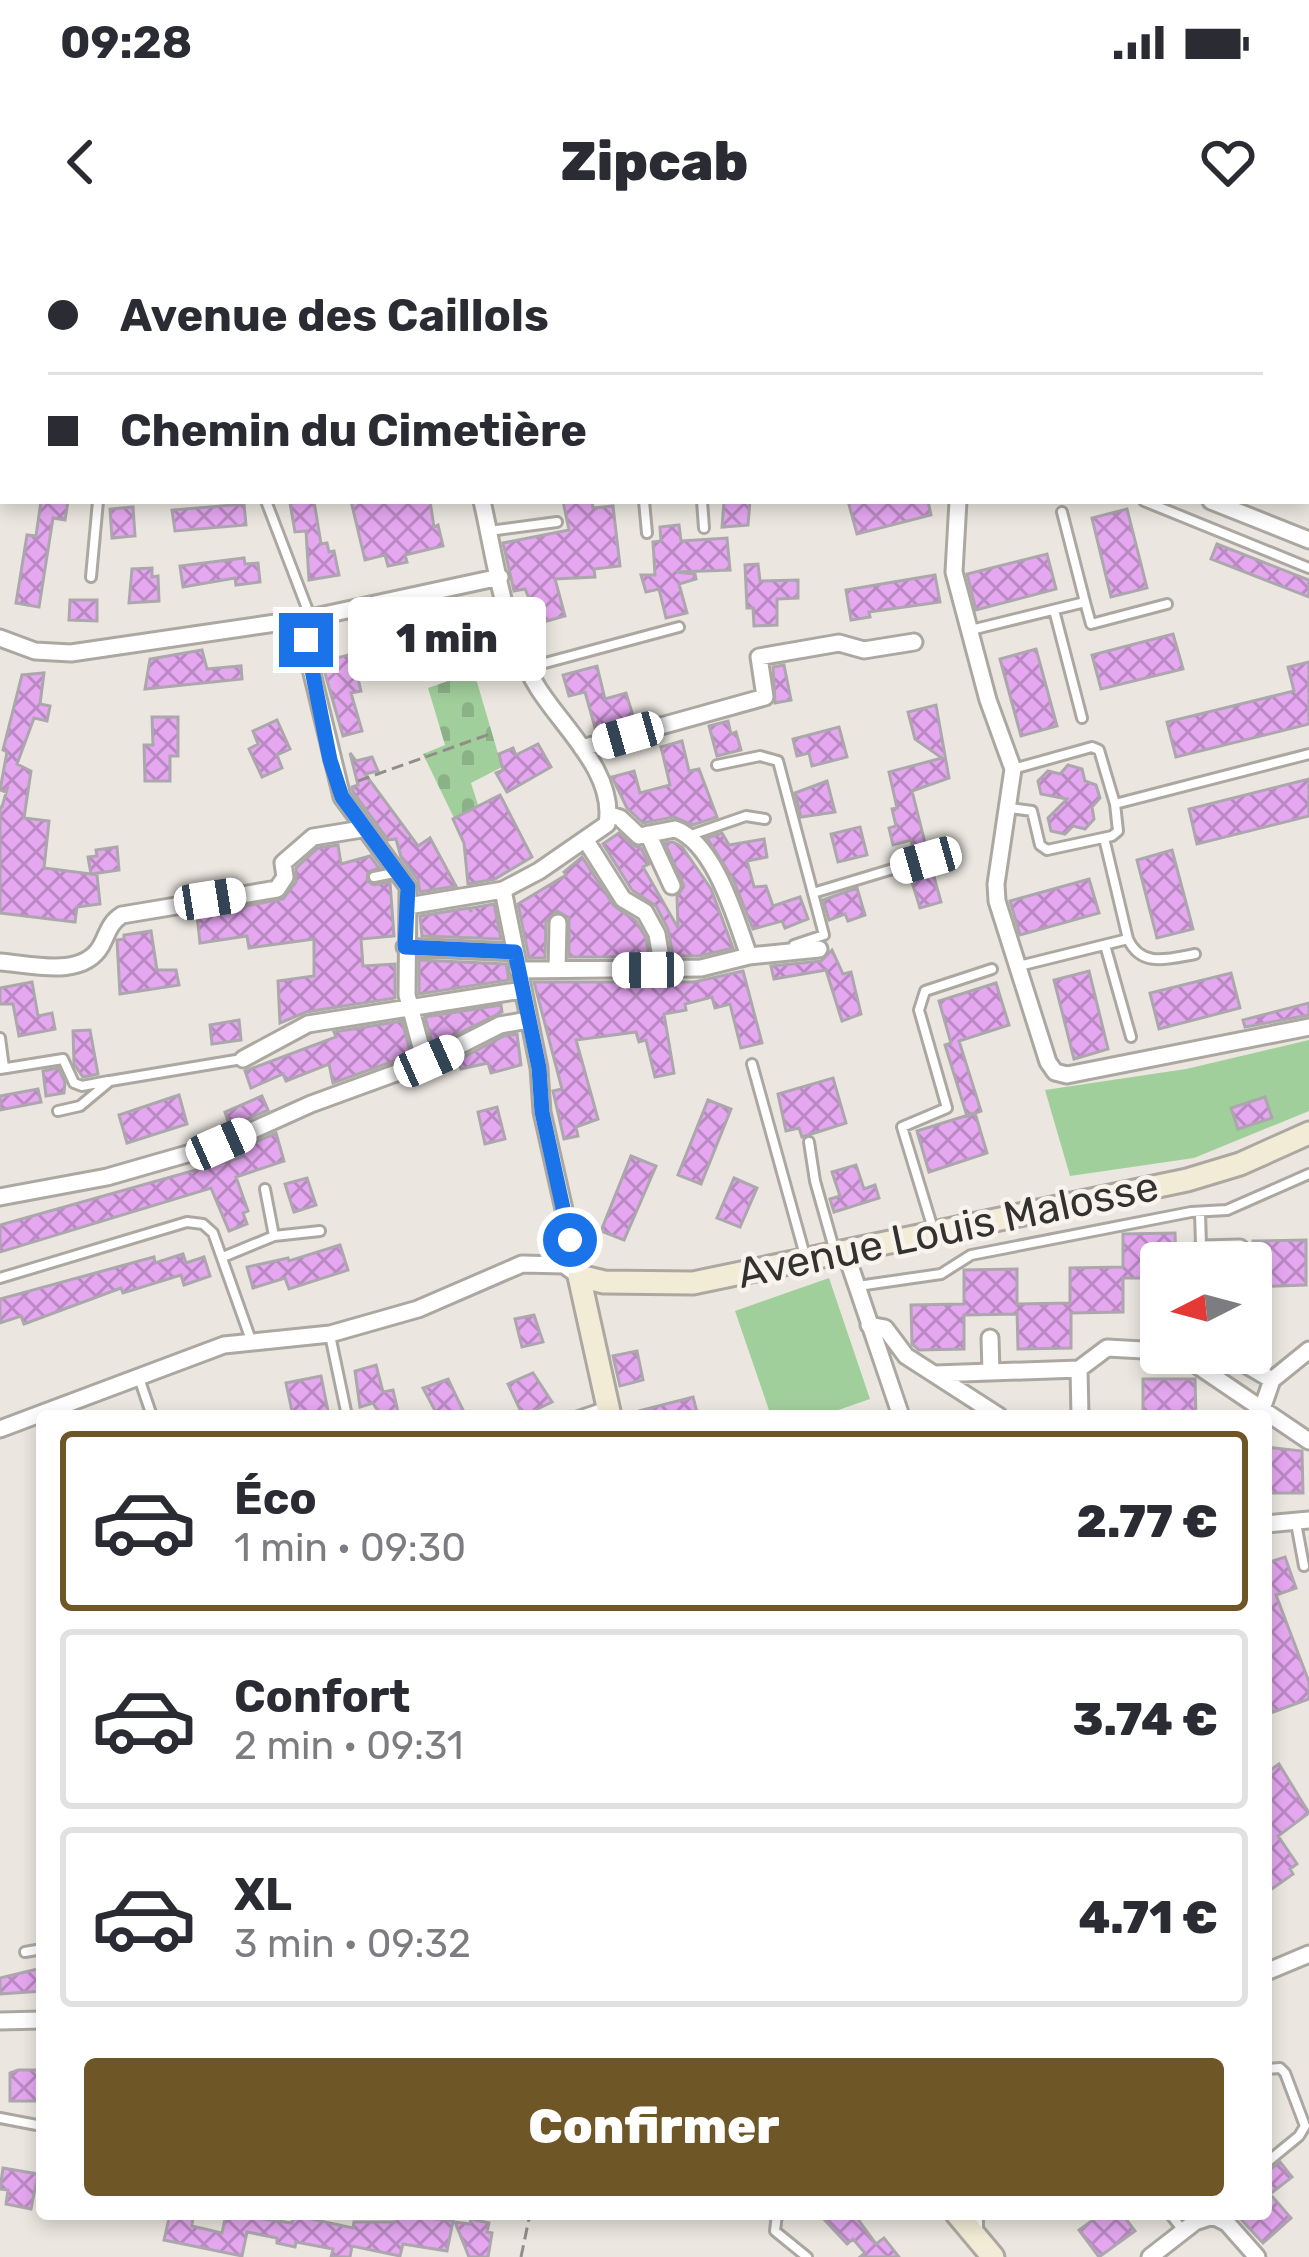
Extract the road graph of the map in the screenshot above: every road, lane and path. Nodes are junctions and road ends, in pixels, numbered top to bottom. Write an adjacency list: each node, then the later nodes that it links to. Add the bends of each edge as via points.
1 (98, 504): 16 (lane)
2 (267, 504): 21 (lane)
3 (483, 504): 12 (street)
4 (644, 504): 13 (lane)
5 (702, 504): 11 (lane)
6 (958, 504): 23 (street, via 954,572)
7 (1151, 504): 15 (lane)
8 (1219, 504): 14 (street)
9 (1062, 512): 18 (lane)
10 (557, 522): 12 (lane)
11 (704, 528)
12 (489, 531): 17 (street)
13 (647, 533)
14 (1309, 540)
15 (1309, 568)
16 (91, 577)
17 (500, 577): 21 (street); 26 (street)
18 (1085, 602): 19 (lane, via 1091,624); 20 (lane)
19 (1168, 604)
20 (1054, 610): 23 (lane); 27 (lane)
21 (310, 618): 24 (street, via 71,653); 33 (street, via 310,664)
22 (679, 628): 26 (lane)
23 (970, 631): 32 (street)
24 (0, 638)
25 (914, 642): 29 (street, via 864,650 839,643 759,657 765,697)
26 (528, 668): 29 (street)
27 (1082, 718)
28 (490, 734): 33 (path)
29 (582, 748): 36 (street, via 611,802)
30 (1309, 754): 34 (lane)
31 (717, 765): 48 (lane, via 760,755 778,761)
32 (1013, 769): 34 (lane, via 1099,749); 35 (street)
33 (339, 788): 38 (street)
34 (1115, 804): 41 (lane, via 1118,831)
35 (1010, 808): 41 (lane, via 1031,811 1047,850); 60 (street, via 996,884)
36 (608, 814): 39 (street); 42 (street, via 607,824)
37 (765, 819): 40 (lane, via 746,816)
38 (362, 830): 44 (street); 59 (street, via 313,837 283,863 277,889 122,915 79,965)
39 (648, 834): 40 (street, via 675,829); 46 (street)
40 (688, 836): 58 (street, via 725,889)
41 (1104, 838): 51 (lane)
42 (585, 839): 47 (street); 64 (street, via 623,899 645,912)
43 (926, 860): 48 (lane)
44 (400, 872): 45 (lane); 49 (street)
45 (374, 877)
46 (672, 886)
47 (503, 890): 49 (street); 55 (street)
48 (813, 893): 57 (lane, via 824,934)
49 (408, 906): 53 (street)
50 (558, 923): 63 (street)
51 (1128, 939): 52 (lane); 56 (lane, via 1153,961)
52 (1105, 945): 60 (lane); 69 (lane)
53 (405, 947): 55 (street); 66 (street)
54 (819, 949): 57 (street)
55 (515, 952): 62 (street)
56 (1195, 954)
57 (776, 955): 58 (street)
58 (749, 956): 64 (street)
59 (0, 962)
60 (1017, 967): 68 (street, via 1048,1062 1067,1075)
61 (992, 969): 84 (lane, via 925,991 920,1000 947,1108 902,1126)
62 (518, 970): 63 (street); 65 (street)
63 (557, 970): 64 (street)
64 (663, 970)
65 (522, 990): 66 (street); 67 (street)
66 (412, 1010): 71 (street, via 308,1024); 72 (street)
67 (528, 1020): 72 (street, via 500,1024); 90 (street)
68 (1309, 1028)
69 (1130, 1037)
70 (0, 1038): 74 (lane)
71 (243, 1059): 75 (lane)
72 (425, 1062): 81 (street, via 221,1144)
73 (752, 1064): 89 (lane)
74 (2, 1068): 75 (lane, via 63,1059 74,1083)
75 (110, 1081): 76 (lane, via 80,1106)
76 (58, 1112)
77 (1309, 1132): 84 (street, Avenue Louis Malosse, via 1187,1180)
78 (809, 1142): 87 (lane)
79 (1309, 1174): 82 (lane, via 1227,1210)
80 (265, 1189): 85 (lane)
81 (0, 1197)
82 (1200, 1212): 86 (lane); 92 (lane, via 971,1255 941,1274)
83 (320, 1231): 85 (lane)
84 (934, 1232): 87 (street, Avenue Louis Malosse)
85 (274, 1236): 88 (lane)
86 (1199, 1242)
87 (840, 1252): 89 (street, Avenue Louis Malosse); 92 (street)
88 (223, 1257): 91 (lane, via 213,1232 187,1222); 96 (lane)
89 (806, 1259): 90 (street, Avenue Louis Malosse, via 693,1283)
90 (579, 1276): 94 (street, via 565,1264 522,1264 418,1309); 110 (street)
91 (0, 1278)
92 (856, 1286): 93 (street)
93 (869, 1325): 101 (street, via 885,1328 906,1356); 111 (street)
94 (330, 1334): 96 (street); 109 (lane)
95 (990, 1338): 100 (street)
96 (251, 1340): 104 (street)
97 (1140, 1350): 99 (street, via 1107,1348)
98 (1309, 1350): 105 (street)
99 (1079, 1369): 100 (street); 113 (street)
100 (991, 1372): 101 (street)
101 (935, 1374): 112 (street)
102 (1210, 1374): 106 (street)
103 (1262, 1374): 105 (street)
104 (139, 1377): 107 (street); 108 (lane)
105 (1272, 1380): 106 (street)
106 (1262, 1409)
107 (51, 1410)
108 (150, 1410)
109 (346, 1410)
110 (609, 1410)
111 (899, 1410)
112 (990, 1410)
113 (1080, 1410)
114 (36, 1416): 116 (street)
115 (1272, 1416): 117 (street)
116 (0, 1429)
117 (1309, 1441)
118 (1302, 1522): 119 (street); 120 (lane)
119 (1272, 1524)
120 (1304, 1566)
121 (36, 1950): 122 (lane)
122 (25, 1952)
123 (1309, 1954): 124 (street)
124 (1272, 1969)
125 (0, 2020): 126 (street)
126 (36, 2020)
127 (1272, 2069): 129 (lane, via 1285,2073)
128 (0, 2118): 130 (lane)
129 (1307, 2124): 131 (lane)
130 (36, 2125)
131 (1272, 2158)
132 (529, 2220): 141 (path)
133 (776, 2220): 142 (lane, via 775,2230)
134 (963, 2220): 140 (street)
135 (978, 2220): 140 (lane)
136 (1175, 2220): 139 (lane)
137 (1199, 2220): 139 (street)
138 (1222, 2220): 145 (street)
139 (1184, 2230): 144 (street)
140 (978, 2238): 143 (street)
141 (521, 2257)
142 (807, 2257)
143 (993, 2257)
144 (1150, 2257)
145 (1257, 2257)

